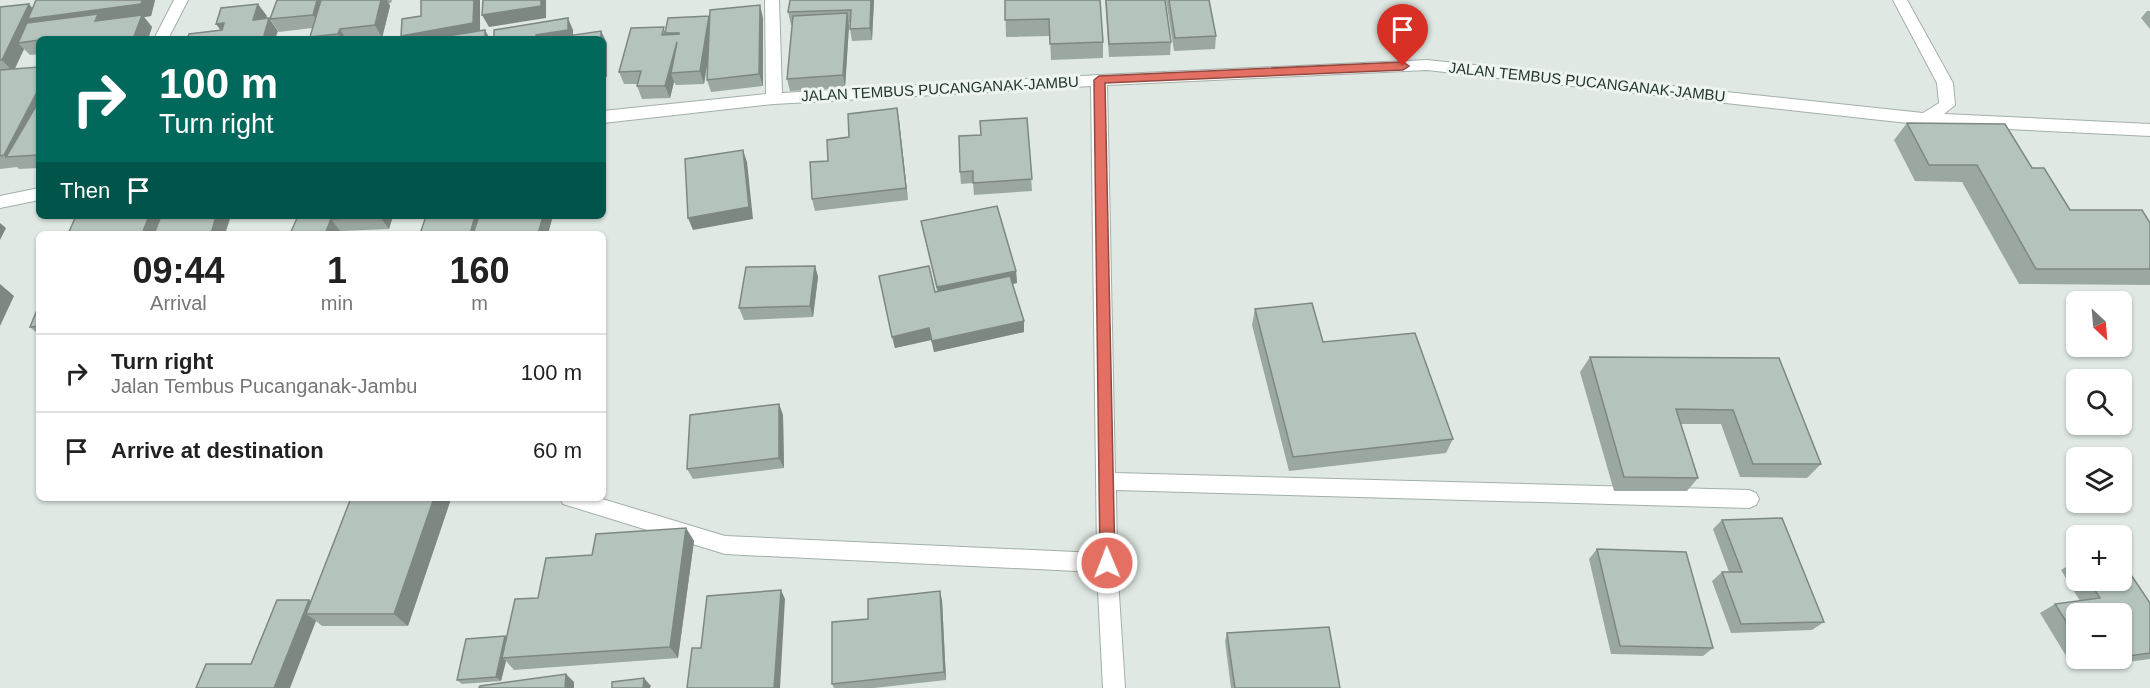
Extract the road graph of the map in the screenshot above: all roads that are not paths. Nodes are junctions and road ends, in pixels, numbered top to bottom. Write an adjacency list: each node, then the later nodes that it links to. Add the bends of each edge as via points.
1 (182, 0): 4 (street)
2 (772, 0): 6 (street)
3 (1900, 0): 8 (street, via 1945,83 1947,105)
4 (163, 36)
5 (1099, 80): 6 (street, JALAN TEMBUS PUCANGANAK-JAMBU); 8 (street, JALAN TEMBUS PUCANGANAK-JAMBU, via 1426,65); 12 (street)
6 (774, 99): 7 (street, JALAN TEMBUS PUCANGANAK-JAMBU)
7 (606, 117)
8 (1926, 119): 9 (street, JALAN TEMBUS PUCANGANAK-JAMBU)
9 (2150, 130)
10 (36, 195): 11 (street)
11 (0, 202)
12 (1106, 481): 13 (street); 15 (street)
13 (1749, 499)
14 (580, 501): 15 (street, via 725,545)
15 (1107, 563): 16 (street)
16 (1114, 688)

